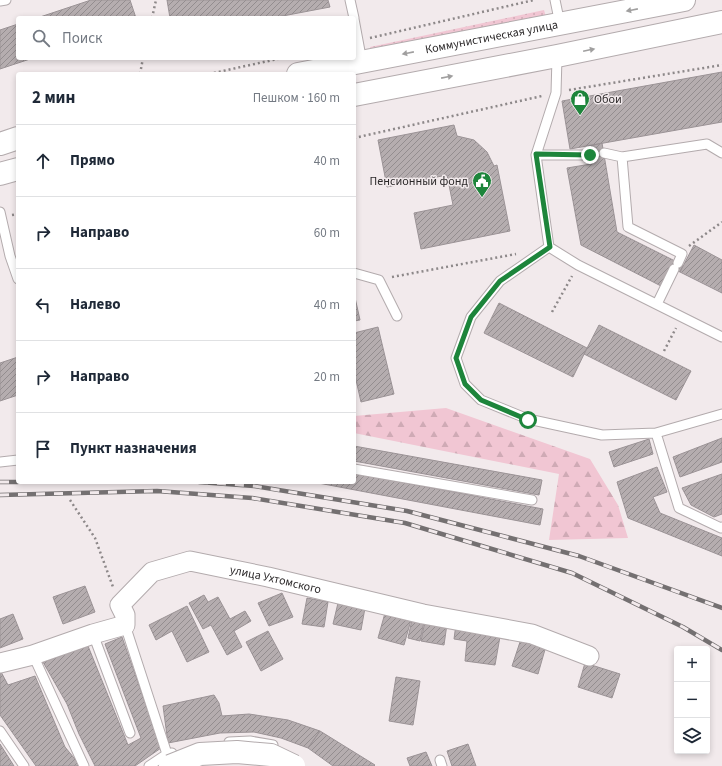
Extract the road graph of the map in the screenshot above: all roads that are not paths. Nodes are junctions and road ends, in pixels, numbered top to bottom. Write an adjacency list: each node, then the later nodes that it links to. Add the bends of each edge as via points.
1 (6, 0): 5 (lane)
2 (350, 0): 6 (lane)
3 (555, 0): 8 (lane)
4 (684, 0): 8 (main road, Коммунистическая улица, one-way to 8)
5 (0, 2)
6 (354, 16)
7 (722, 22): 12 (main road, one-way to 7)
8 (560, 24): 10 (main road, Коммунистическая улица, one-way to 10)
9 (356, 29): 10 (lane)
10 (360, 51): 11 (main road, Коммунистическая улица)
11 (356, 52)
12 (557, 56): 15 (main road, one-way to 12); 20 (lane, via 556,92)
13 (336, 60): 14 (main road, Коммунистическая улица)
14 (303, 72)
15 (356, 95)
16 (16, 139): 17 (main road)
17 (0, 144)
18 (604, 152): 22 (lane)
19 (722, 153): 22 (lane, via 707,144)
20 (536, 154): 21 (lane); 27 (lane)
21 (590, 155)
22 (622, 157): 30 (lane, via 628,227 682,254)
23 (16, 170): 24 (main road)
24 (0, 174)
25 (0, 212): 26 (lane)
26 (2, 226): 28 (lane)
27 (550, 247): 30 (lane, via 578,265); 34 (lane, via 500,281 471,317 456,358 465,384 481,400 528,420 602,435)
28 (16, 273)
29 (356, 274): 31 (lane, via 379,280)
30 (657, 304): 32 (lane)
31 (397, 316)
32 (722, 337)
33 (722, 414): 34 (lane)
34 (656, 433): 39 (lane, via 678,508)
35 (16, 460): 36 (lane)
36 (0, 462)
37 (356, 469): 38 (lane)
38 (532, 500)
39 (722, 527)
40 (125, 626): 41 (street); 43 (street, улица Ухтомского, via 125,615 120,605 152,572 190,561 423,614 532,634); 50 (lane)
41 (93, 634): 42 (street); 46 (lane)
42 (33, 655): 44 (street); 52 (lane)
43 (589, 656)
44 (0, 663)
45 (0, 730): 51 (lane)
46 (130, 733)
47 (219, 743): 49 (lane, via 250,741)
48 (204, 745): 50 (lane)
49 (273, 745)
50 (176, 757): 53 (lane); 54 (main road, bridge, via 237,752 271,755)
51 (24, 766)
52 (84, 766)
53 (149, 766)
54 (294, 766)

